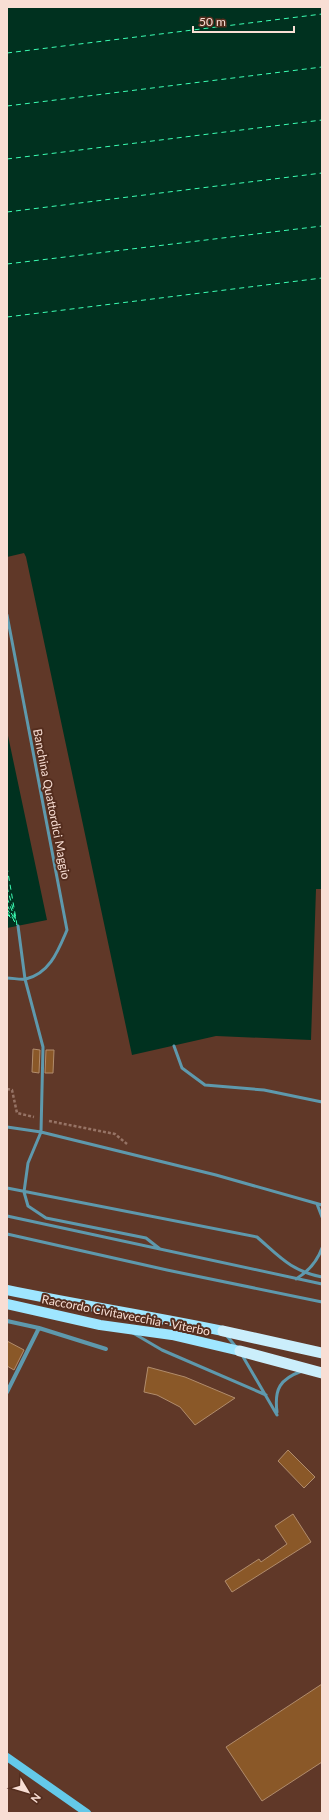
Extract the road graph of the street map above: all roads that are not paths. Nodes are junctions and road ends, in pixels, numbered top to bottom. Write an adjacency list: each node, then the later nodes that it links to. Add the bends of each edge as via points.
1 (7, 615): 4 (lane, Banchina Quattordici Maggio, via 67,930 57,953 44,971)
2 (18, 926): 4 (lane)
3 (7, 978): 4 (lane)
4 (25, 979): 8 (lane, via 43,1047)
5 (174, 1046): 6 (lane, via 182,1068 205,1085 264,1090)
6 (322, 1102)
7 (7, 1127): 8 (lane)
8 (42, 1132): 10 (lane, via 28,1163); 11 (lane, via 216,1175)
9 (7, 1188): 10 (lane)
10 (24, 1192): 17 (lane, via 28,1206 46,1218 146,1238); 18 (lane, via 257,1237 285,1262)
11 (317, 1204): 12 (lane); 14 (lane)
12 (322, 1205)
13 (7, 1216): 17 (lane)
14 (322, 1217)
15 (7, 1234): 23 (lane)
16 (322, 1248): 18 (lane, via 318,1260)
17 (160, 1249): 20 (lane)
18 (304, 1273): 19 (lane); 20 (lane)
19 (322, 1277)
20 (296, 1279): 21 (lane)
21 (322, 1284)
22 (7, 1290): 28 (main road, Raccordo Civitavecchia - Viterbo)
23 (322, 1302)
24 (7, 1304): 27 (main road, Raccordo Civitavecchia - Viterbo)
25 (7, 1321): 26 (street)
26 (39, 1328): 29 (street); 34 (street)
27 (124, 1328): 30 (main road, Raccordo Civitavecchia - Viterbo); 35 (lane, via 162,1350)
28 (223, 1331): 30 (lane); 31 (highway)
29 (106, 1349)
30 (240, 1351): 32 (highway); 35 (lane)
31 (322, 1353)
32 (308, 1369): 33 (highway); 35 (lane, via 289,1376 280,1386 275,1398 277,1415)
33 (322, 1373)
34 (7, 1392)
35 (266, 1395)
36 (7, 1757): 37 (main road)
37 (87, 1813)

